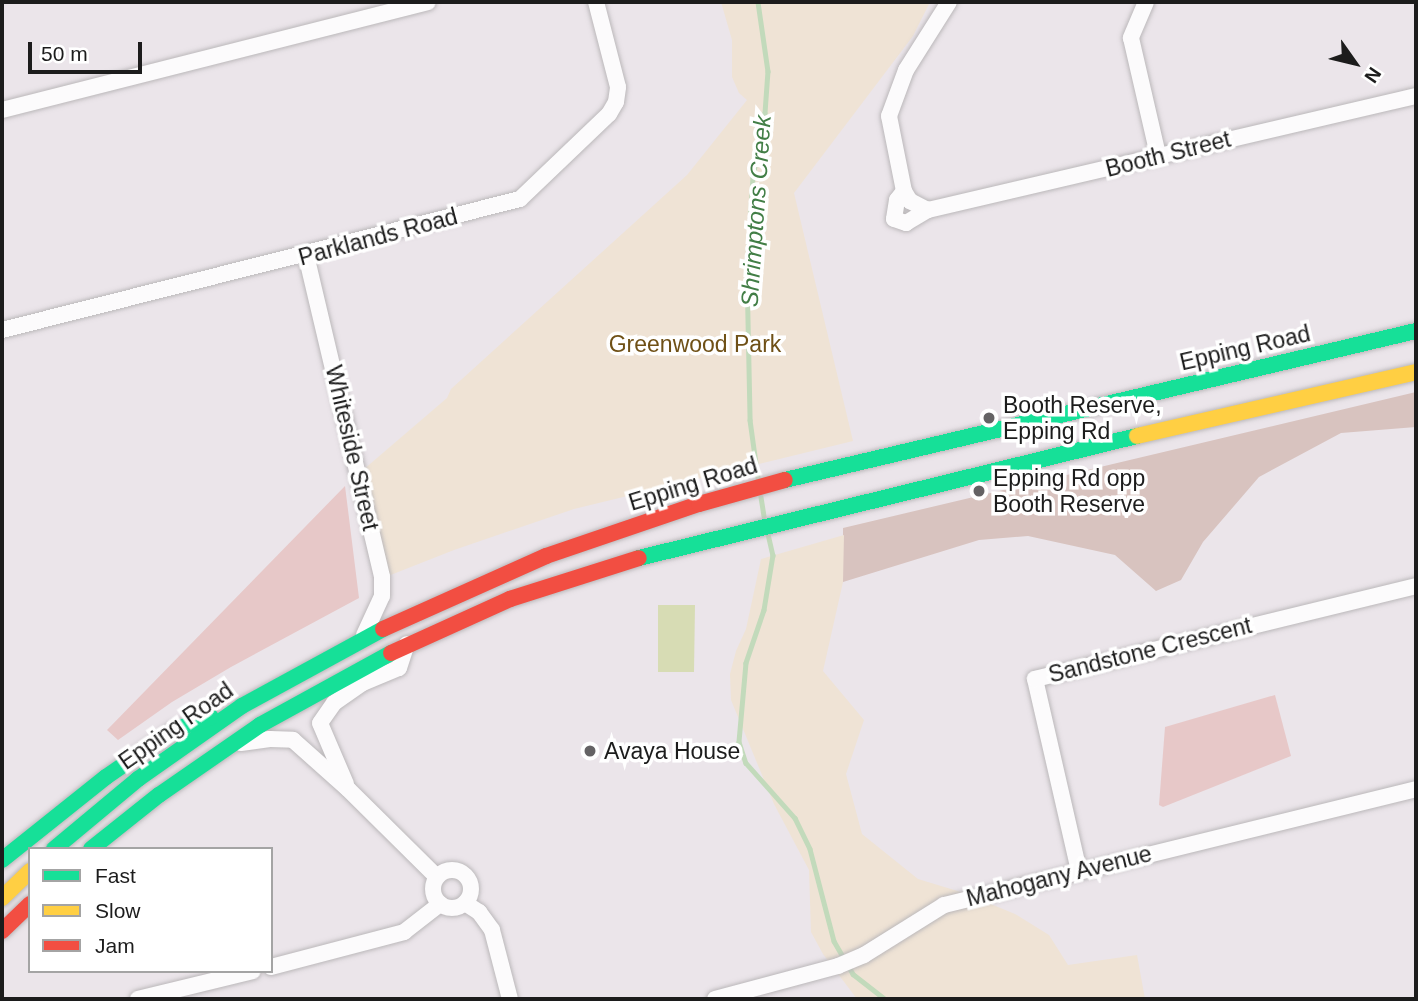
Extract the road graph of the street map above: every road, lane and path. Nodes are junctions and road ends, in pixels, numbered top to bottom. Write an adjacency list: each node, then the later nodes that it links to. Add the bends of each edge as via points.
1 (428, 2): 6 (street)
2 (596, 2): 10 (street, Parklands Road, via 618,87 616,102 520,199)
3 (950, 2): 8 (street, via 906,70 889,116)
4 (1146, 2): 7 (street, via 1131,38)
5 (1416, 96): 7 (street, Booth Street)
6 (2, 110)
7 (1158, 155): 9 (street, Booth Street)
8 (904, 191): 9 (street); 9 (street, Booth Street, via 897,200 894,219 906,223)
9 (924, 209)
10 (306, 256): 11 (street, Parklands Road); 15 (street, Whiteside Street, via 383,586)
11 (2, 330)
12 (1416, 331): 15 (main road, Epping Road, via 699,504 521,566)
13 (1416, 372): 16 (main road, Epping Road, via 802,516 582,573)
14 (1416, 586): 24 (street, Sandstone Crescent, via 1035,678)
15 (363, 638): 17 (main road, Epping Road)
16 (407, 644): 18 (main road, Epping Road); 19 (street, via 399,668 363,683 334,703 320,723)
17 (242, 706): 21 (main road, Epping Road, via 138,779); 23 (main road, via 174,730 106,777)
18 (228, 746): 19 (street, via 270,738 293,740); 22 (main road, Epping Road)
19 (348, 789): 26 (street)
20 (1416, 789): 24 (street, Mahogany Avenue)
21 (56, 847)
22 (95, 847)
23 (2, 860)
24 (1079, 871): 36 (street, Mahogany Avenue, via 944,905 838,966)
25 (28, 873): 27 (main road)
26 (436, 877): 28 (street, via 453,871 465,876 471,889); 29 (street, via 433,892)
27 (2, 898)
28 (466, 903): 29 (street); 35 (street, via 480,912 492,930)
29 (440, 904): 32 (street, via 404,932)
30 (28, 906): 31 (main road)
31 (2, 931)
32 (273, 966)
33 (245, 973): 34 (street)
34 (138, 999)
35 (510, 999)
36 (715, 999)

